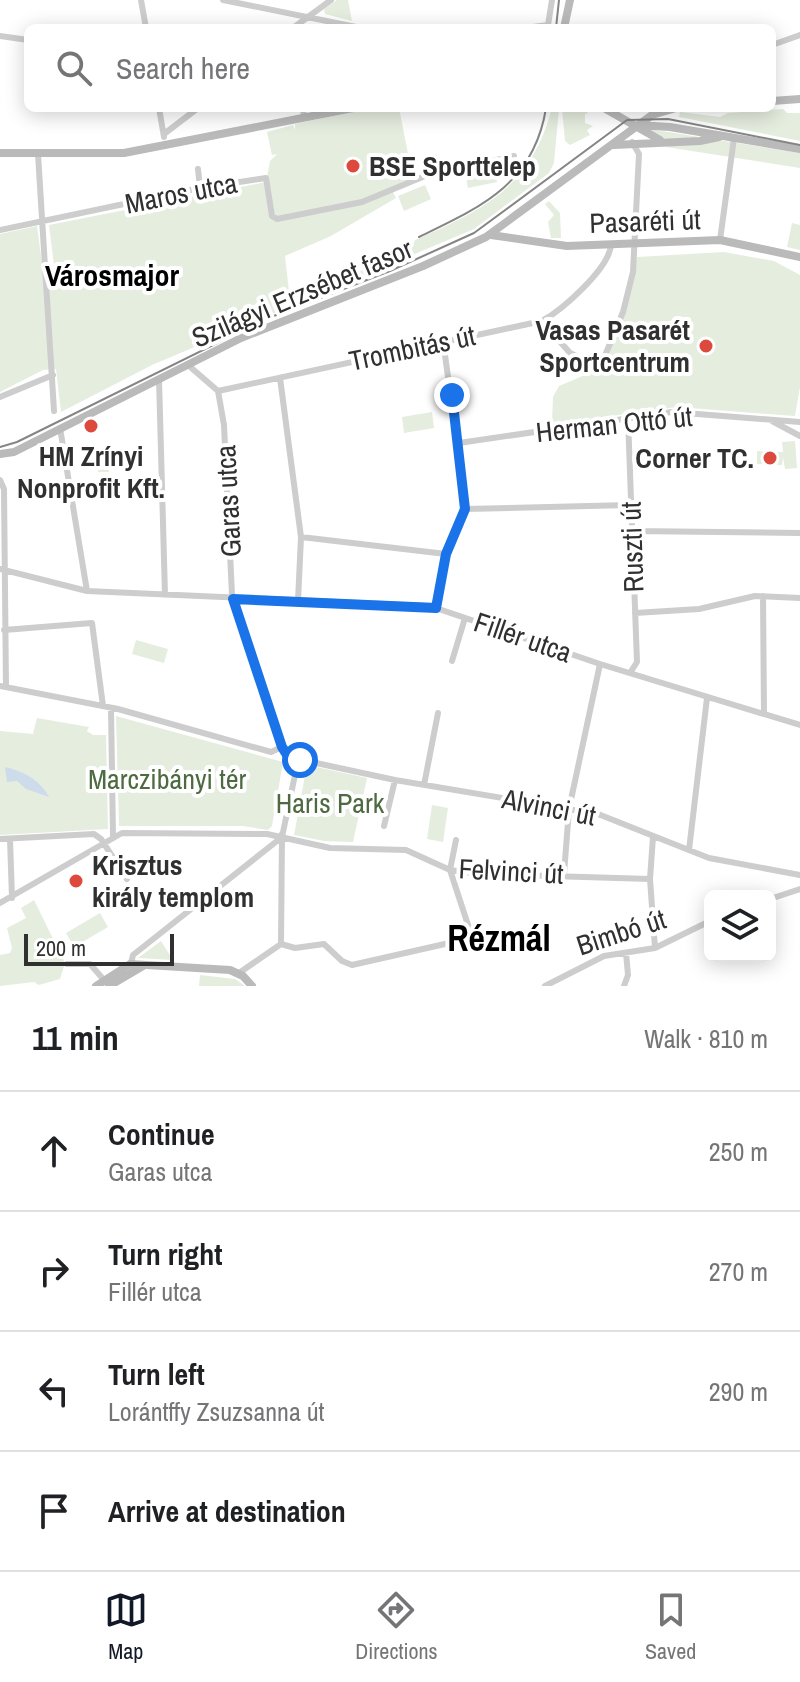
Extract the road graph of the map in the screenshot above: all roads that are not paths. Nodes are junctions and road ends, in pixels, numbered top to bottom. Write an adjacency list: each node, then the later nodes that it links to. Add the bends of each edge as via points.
1 (141, 0): 9 (street)
2 (223, 0): 7 (street)
3 (281, 0): 7 (street)
4 (331, 0): 8 (street)
5 (552, 0): 12 (street)
6 (570, 0): 13 (main road)
7 (283, 11): 8 (street)
8 (308, 16): 10 (street); 11 (street)
9 (145, 24)
10 (298, 24)
11 (343, 24)
12 (548, 24)
13 (565, 24)
14 (800, 35): 17 (street)
15 (0, 36): 16 (street)
16 (24, 39)
17 (776, 44)
18 (800, 99): 19 (main road)
19 (776, 101)
20 (160, 112): 29 (street)
21 (193, 112): 29 (street)
22 (304, 112): 35 (main road)
23 (611, 112): 26 (main road)
24 (660, 112): 27 (main road)
25 (665, 112): 28 (main road)
26 (619, 117): 27 (main road); 34 (main road)
27 (638, 125): 28 (main road, Szilágyi Erzsébet fasor); 33 (main road); 34 (main road, Szilágyi Erzsébet fasor)
28 (670, 127): 30 (main road, Szilágyi Erzsébet fasor)
29 (164, 134): 35 (street)
30 (724, 136): 31 (main road, Szilágyi Erzsébet fasor); 33 (main road, Szilágyi Erzsébet fasor)
31 (734, 138): 36 (main road, Szilágyi Erzsébet fasor); 47 (street)
32 (631, 141): 33 (main road, Szilágyi Erzsébet fasor); 34 (main road, Szilágyi Erzsébet fasor); 48 (street, via 639,154)
33 (664, 142)
34 (609, 144): 42 (main road, Szilágyi Erzsébet fasor)
35 (165, 145): 38 (main road, via 108,154)
36 (800, 149)
37 (0, 153): 38 (main road)
38 (38, 154): 43 (street)
39 (514, 156): 41 (street, Maros utca, via 425,176 362,202 277,219 272,216 266,178)
40 (198, 169): 41 (street)
41 (200, 188): 43 (street, Maros utca)
42 (514, 218): 45 (main road, Szilágyi Erzsébet fasor); 46 (main road)
43 (42, 221): 44 (street, Maros utca); 54 (street)
44 (0, 230)
45 (490, 235): 46 (main road, Pasaréti út); 53 (main road, Szilágyi Erzsébet fasor)
46 (518, 240): 49 (main road, Pasaréti út)
47 (720, 240): 48 (main road, Pasaréti út); 50 (main road, Pasaréti út)
48 (636, 244): 49 (main road, Pasaréti út); 51 (street, via 623,312 599,367 570,353)
49 (611, 245): 51 (street, Trombitás út, via 603,265)
50 (800, 257)
51 (542, 321): 52 (street, Trombitás út)
52 (443, 341): 55 (street, Trombitás út); 65 (street)
53 (188, 365): 56 (main road, Szilágyi Erzsébet fasor); 57 (street)
54 (53, 375): 58 (street); 59 (street)
55 (280, 378): 57 (street, Trombitás út); 73 (street)
56 (159, 379): 63 (main road, Szilágyi Erzsébet fasor); 77 (street)
57 (218, 391): 80 (street, Garas utca)
58 (0, 397)
59 (54, 411)
60 (628, 418): 61 (street, Herman Ottó út, via 672,412); 65 (street, Herman Ottó út); 69 (street, Ruszti út)
61 (768, 419): 62 (street, Herman Ottó út); 64 (street, Herman Ottó út)
62 (798, 421)
63 (60, 428): 66 (main road, Szilágyi Erzsébet fasor); 76 (street)
64 (800, 436)
65 (459, 443): 70 (street)
66 (3, 454): 67 (street)
67 (0, 463)
68 (0, 480): 75 (street)
69 (630, 505): 70 (street); 71 (street, Ruszti út)
70 (465, 509): 74 (street)
71 (631, 531): 72 (street); 83 (street, Ruszti út)
72 (800, 533)
73 (301, 537): 74 (street); 81 (street)
74 (446, 554): 82 (street)
75 (2, 570): 76 (street, Fillér utca); 85 (street)
76 (87, 591): 77 (street, Fillér utca)
77 (165, 595): 80 (street, Fillér utca)
78 (763, 596): 79 (street); 83 (street, via 699,609); 94 (street)
79 (800, 598)
80 (233, 599): 81 (street, Fillér utca); 96 (street, Garas utca)
81 (298, 601): 82 (street, Fillér utca)
82 (436, 608): 84 (street, Fillér utca)
83 (635, 613): 89 (street, Ruszti út, via 637,662)
84 (465, 618): 87 (street); 88 (street, Fillér utca)
85 (2, 619): 86 (street)
86 (4, 630): 90 (street); 92 (street, via 92,623)
87 (452, 661)
88 (600, 664): 89 (street, Fillér utca); 100 (street)
89 (630, 673): 91 (street, Fillér utca)
90 (3, 687): 92 (street)
91 (707, 698): 94 (street, Fillér utca); 109 (street)
92 (107, 707): 96 (street, via 271,752); 102 (street)
93 (438, 713): 99 (street)
94 (764, 714): 95 (street, Fillér utca)
95 (800, 725)
96 (282, 747): 97 (street)
97 (293, 764): 98 (street, Alvinci út, via 307,761); 103 (street)
98 (395, 780): 99 (street, Alvinci út); 101 (street)
99 (424, 785): 100 (street, Alvinci út)
100 (569, 809): 104 (street, Alvinci út, via 598,814); 111 (street)
101 (384, 826)
102 (113, 836): 103 (street); 108 (street)
103 (282, 837): 110 (street, Felvinci út, via 330,848 406,850); 120 (street); 124 (street, via 133,955)
104 (653, 837): 109 (street, Alvinci út); 114 (street)
105 (0, 839): 106 (street)
106 (10, 839): 108 (street, via 94,834); 117 (street)
107 (456, 840): 110 (street)
108 (103, 841): 113 (street); 117 (street)
109 (689, 850): 112 (street, Alvinci út)
110 (450, 870): 111 (street, Felvinci út); 120 (street, via 470,931 463,941 352,965 324,944)
111 (564, 874): 114 (street, Felvinci út)
112 (800, 875)
113 (127, 879)
114 (650, 879): 121 (street)
115 (800, 889): 116 (street)
116 (776, 897)
117 (12, 898): 118 (street)
118 (0, 903)
119 (704, 924): 121 (street, Bimbó út)
120 (281, 944): 125 (street)
121 (655, 948): 122 (street, Bimbó út)
122 (626, 953): 128 (street, Bimbó út, via 604,956); 129 (street)
123 (67, 964): 126 (street, via 90,964)
124 (130, 967): 125 (main road); 126 (main road)
125 (239, 973): 127 (main road)
126 (103, 984)
127 (252, 986)
128 (545, 986)
129 (624, 986)

